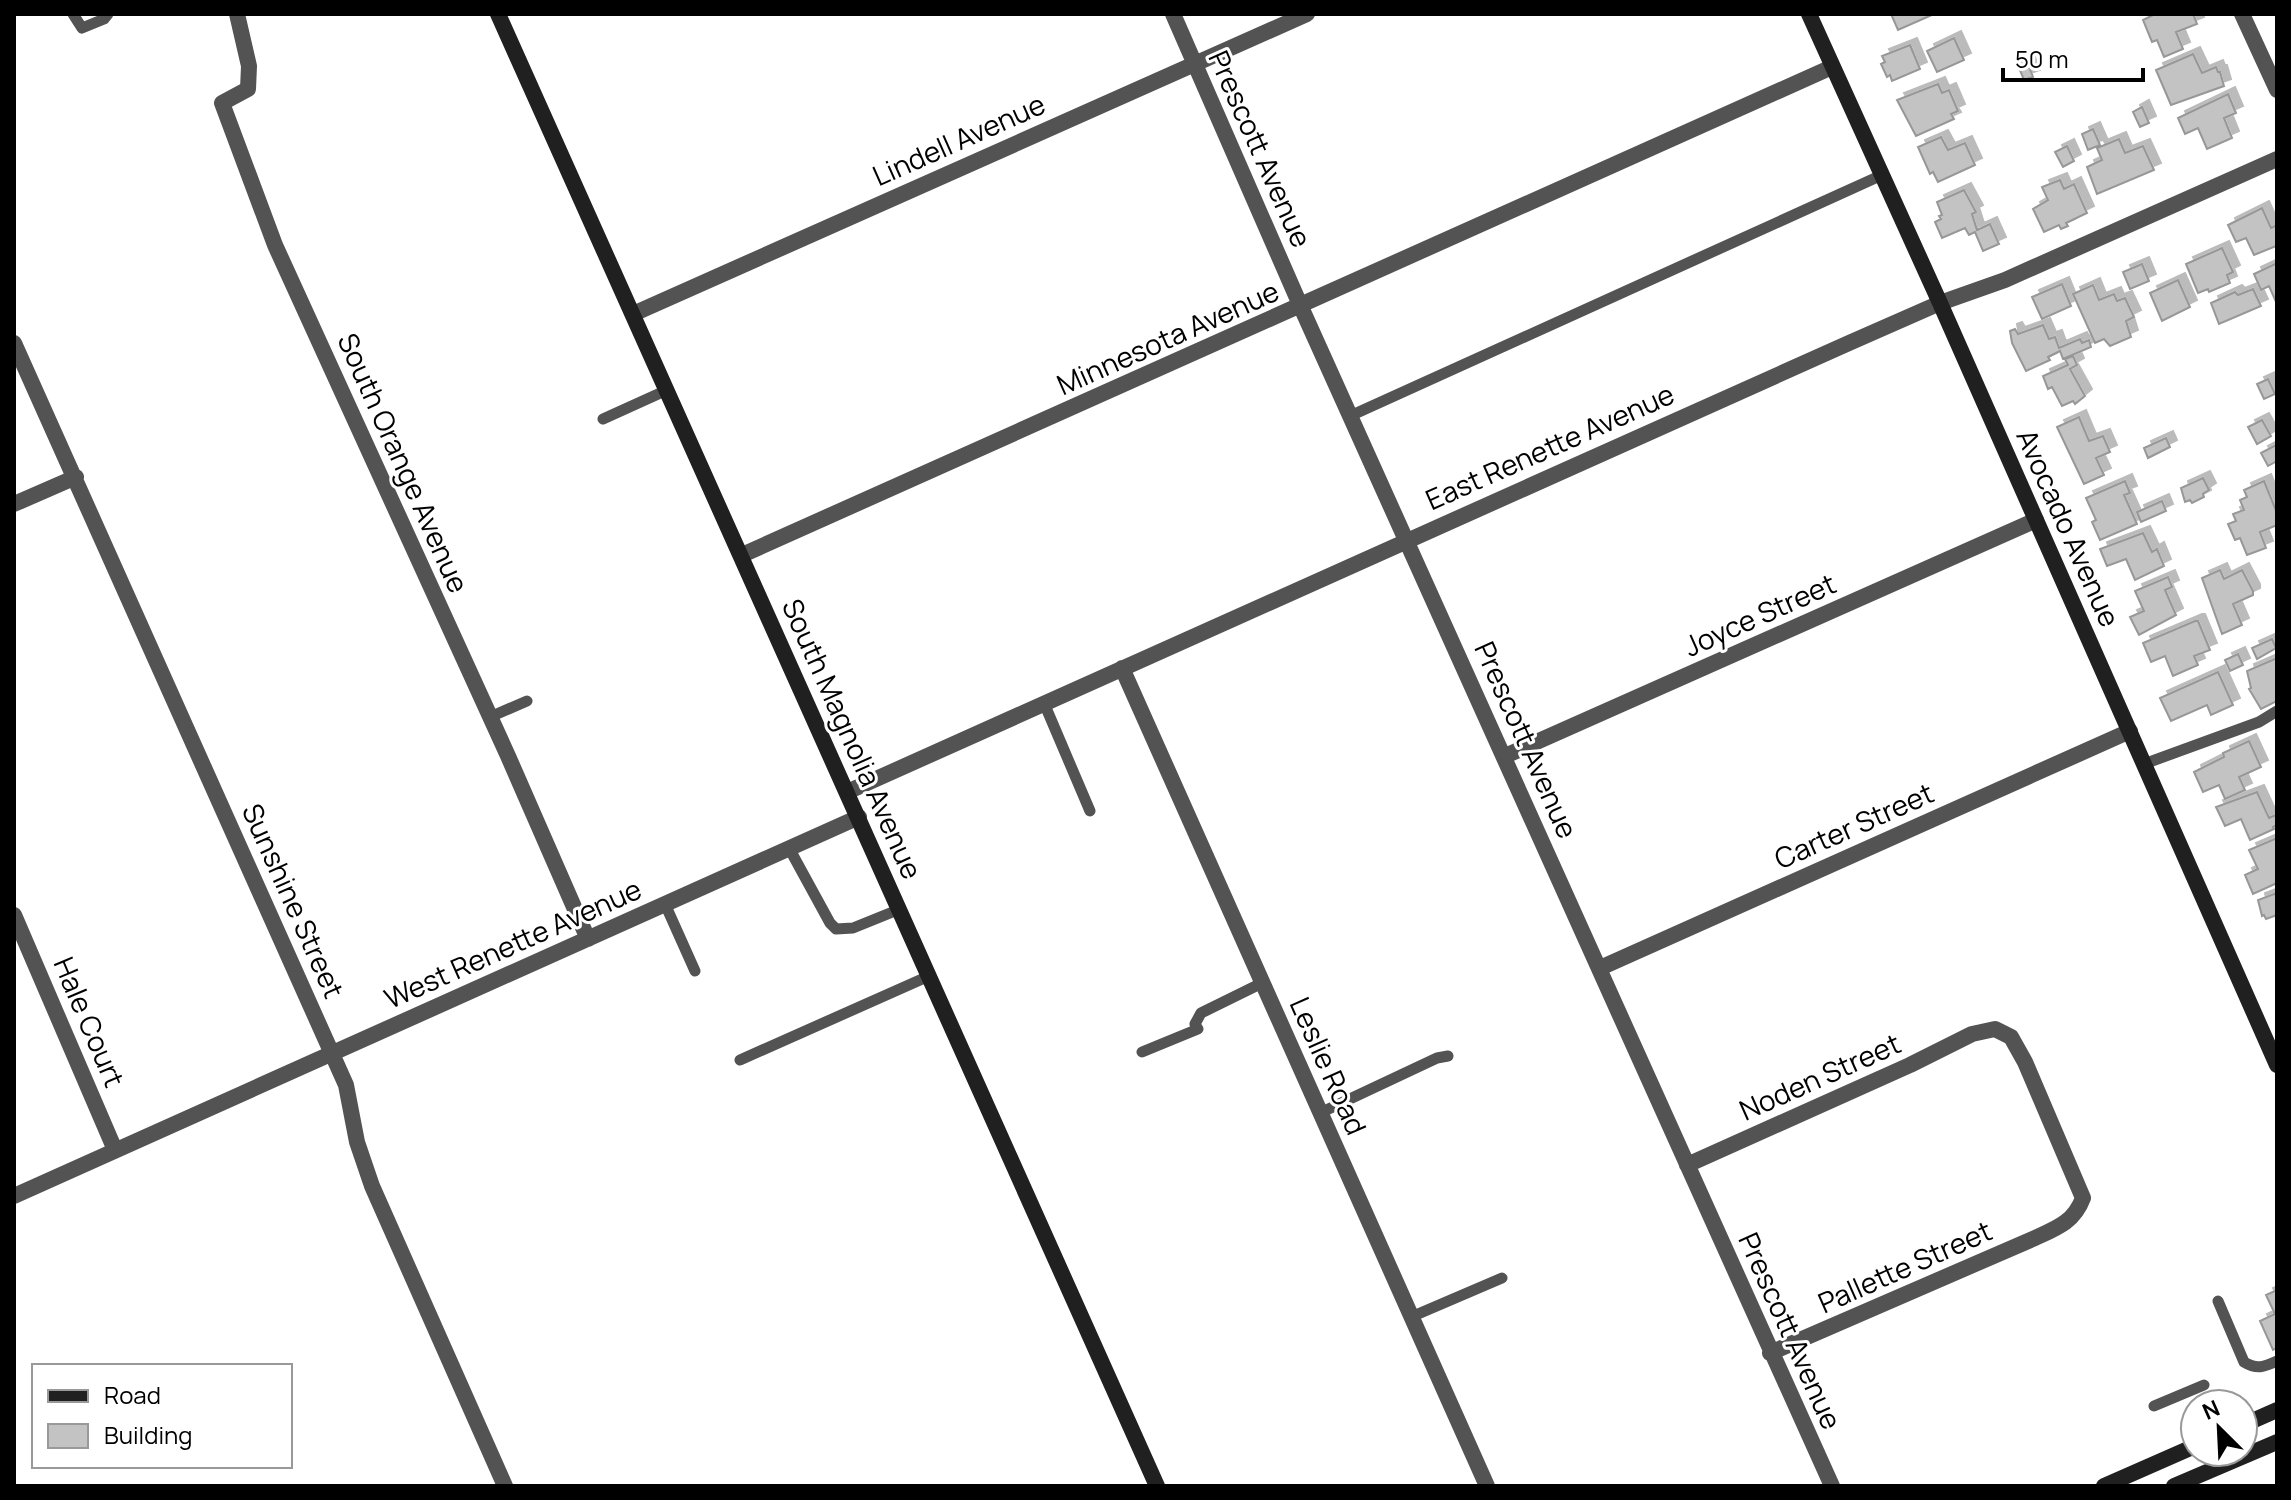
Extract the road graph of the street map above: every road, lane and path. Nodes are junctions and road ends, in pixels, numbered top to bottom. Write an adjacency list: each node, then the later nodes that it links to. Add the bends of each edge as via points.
1 (73, 14): 2 (lane, via 82,28)
2 (108, 14)
3 (237, 14): 30 (street, South Orange Avenue, via 249,66 248,89 222,103 275,245)
4 (498, 14): 16 (main road, South Magnolia Avenue)
5 (1173, 14): 9 (street, Prescott Avenue)
6 (1307, 14): 9 (street, Lindell Avenue)
7 (1809, 14): 10 (main road, Avocado Avenue)
8 (2242, 14): 11 (street)
9 (1195, 64): 15 (street, Prescott Avenue); 16 (street, Lindell Avenue)
10 (1832, 67): 13 (main road, Avocado Avenue); 15 (street, Minnesota Avenue)
11 (2277, 90)
12 (2277, 159): 14 (street, East Renette Avenue, via 2005,280)
13 (1882, 175): 14 (main road, Avocado Avenue); 19 (lane)
14 (1940, 303): 23 (main road, Avocado Avenue); 24 (street, East Renette Avenue)
15 (1301, 307): 19 (street, Prescott Avenue); 25 (street, Minnesota Avenue)
16 (633, 314): 18 (main road, South Magnolia Avenue)
17 (14, 343): 21 (street, Sunshine Street)
18 (667, 390): 20 (lane); 25 (main road, South Magnolia Avenue)
19 (1350, 416): 24 (street, Prescott Avenue)
20 (603, 419)
21 (76, 477): 22 (street); 47 (street, Sunshine Street)
22 (14, 504)
23 (2036, 520): 31 (main road, Avocado Avenue); 32 (street, Joyce Street)
24 (1406, 539): 26 (street, East Renette Avenue); 32 (street, Prescott Avenue)
25 (742, 555): 34 (main road, South Magnolia Avenue)
26 (1122, 668): 28 (street, East Renette Avenue); 45 (street, Leslie Road)
27 (527, 701): 30 (lane)
28 (1044, 703): 34 (street, East Renette Avenue); 35 (lane)
29 (2277, 711): 33 (lane)
30 (490, 717): 41 (street, South Orange Avenue)
31 (2130, 731): 33 (main road, Avocado Avenue); 42 (street, Carter Street)
32 (1505, 756): 42 (street, Prescott Avenue)
33 (2144, 764): 50 (main road, Avocado Avenue)
34 (847, 792): 36 (main road, South Magnolia Avenue)
35 (1090, 811)
36 (859, 817): 37 (street, West Renette Avenue); 39 (main road, South Magnolia Avenue)
37 (789, 848): 38 (street, West Renette Avenue); 39 (lane, via 836,929 853,928)
38 (665, 904): 41 (street, West Renette Avenue); 43 (lane)
39 (900, 909): 44 (main road, South Magnolia Avenue)
40 (14, 915): 52 (street, Hale Court)
41 (588, 939): 47 (street, West Renette Avenue)
42 (1600, 968): 53 (street, Prescott Avenue)
43 (695, 971)
44 (929, 976): 49 (lane); 66 (main road, South Magnolia Avenue)
45 (1262, 983): 46 (lane, via 1201,1013 1198,1029); 51 (street, Leslie Road)
46 (1142, 1052)
47 (332, 1053): 52 (street, West Renette Avenue); 65 (street, Sunshine Street, via 346,1085 372,1186)
48 (1448, 1056): 51 (lane)
49 (740, 1060)
50 (2277, 1065)
51 (1320, 1113): 58 (street, Leslie Road)
52 (115, 1150): 54 (street, West Renette Avenue)
53 (1687, 1165): 55 (street, Noden Street, via 1972,1034 1995,1029 2011,1037 2025,1062 2083,1198 2077,1214); 59 (street, Prescott Avenue)
54 (14, 1196)
55 (2060, 1227): 59 (street, Pallette Street)
56 (1502, 1278): 58 (lane)
57 (2218, 1301): 60 (lane, via 2244,1362 2263,1368)
58 (1411, 1317): 67 (street, Leslie Road)
59 (1770, 1353): 68 (street, Prescott Avenue)
60 (2277, 1361)
61 (2204, 1385): 62 (lane)
62 (2154, 1406)
63 (2277, 1442): 70 (main road)
64 (2179, 1453): 69 (main road)
65 (505, 1486)
66 (1157, 1486)
67 (1487, 1486)
68 (1832, 1486)
69 (2104, 1486)
70 (2174, 1486)

